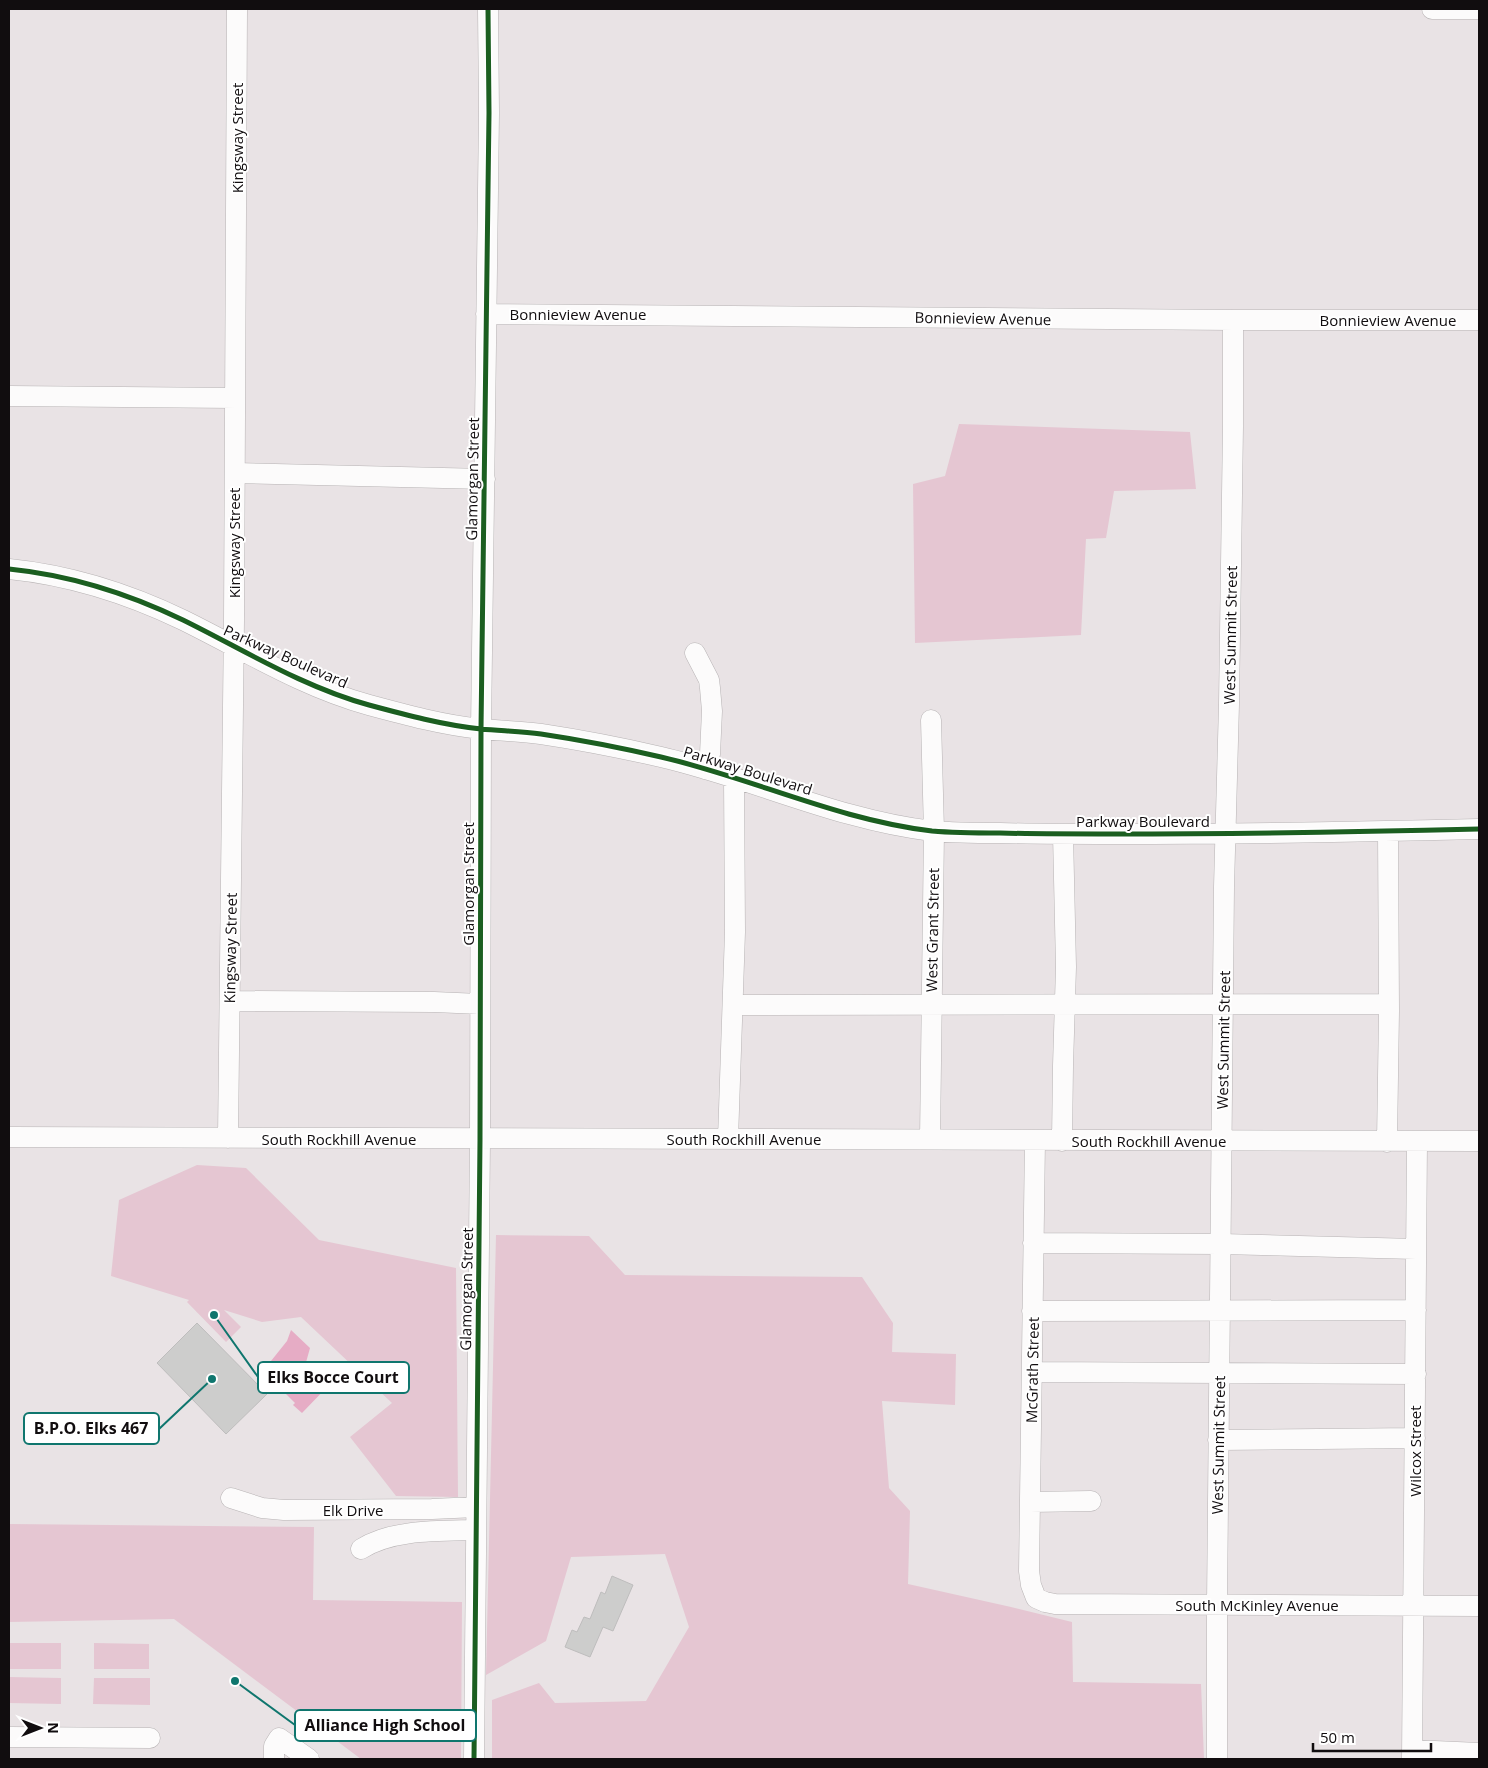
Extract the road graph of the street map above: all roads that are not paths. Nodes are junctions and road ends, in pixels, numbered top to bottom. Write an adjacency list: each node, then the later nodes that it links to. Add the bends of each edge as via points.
1 (237, 9): 9 (street, Kingsway Street)
2 (488, 9): 5 (street, Glamorgan Street)
3 (1432, 9): 4 (street)
4 (1479, 9)
5 (486, 314): 6 (street, Bonnieview Avenue); 11 (street, Glamorgan Street)
6 (1233, 320): 7 (street, Bonnieview Avenue); 23 (street, West Summit Street)
7 (1479, 320)
8 (9, 396): 9 (street)
9 (235, 398): 10 (street, Kingsway Street)
10 (235, 473): 11 (street); 13 (street, Kingsway Street)
11 (485, 479): 16 (street, Glamorgan Street)
12 (9, 569): 13 (street, Parkway Boulevard, via 115,592 180,619)
13 (234, 648): 16 (street, Parkway Boulevard, via 314,686 366,704); 24 (street, Kingsway Street)
14 (695, 653): 17 (street, via 710,688 710,754)
15 (931, 720): 20 (street, West Grant Street)
16 (481, 729): 17 (street, Parkway Boulevard, via 542,734); 25 (street, Glamorgan Street)
17 (705, 769): 18 (street, Parkway Boulevard)
18 (734, 778): 20 (street, Parkway Boulevard, via 835,810); 29 (street, via 736,932)
19 (1479, 829): 21 (street, Parkway Boulevard)
20 (934, 831): 22 (street, Parkway Boulevard); 26 (street, West Grant Street)
21 (1388, 831): 23 (street, Parkway Boulevard); 28 (street)
22 (1063, 834): 23 (street, Parkway Boulevard); 30 (street)
23 (1226, 834): 27 (street, West Summit Street)
24 (230, 1001): 25 (street); 32 (street, Kingsway Street)
25 (480, 1004): 35 (street, Glamorgan Street)
26 (931, 1004): 29 (street); 30 (street); 34 (street, West Grant Street)
27 (1223, 1004): 28 (street); 30 (street); 38 (street, West Summit Street)
28 (1389, 1004): 39 (street)
29 (733, 1005): 33 (street)
30 (1065, 1005): 37 (street)
31 (9, 1137): 32 (street, South Rockhill Avenue)
32 (228, 1138): 35 (street, South Rockhill Avenue)
33 (728, 1139): 34 (street, South Rockhill Avenue); 35 (street, South Rockhill Avenue)
34 (930, 1139): 36 (street, South Rockhill Avenue)
35 (480, 1140): 56 (street, Glamorgan Street)
36 (1035, 1140): 37 (street, South Rockhill Avenue); 42 (street, McGrath Street)
37 (1062, 1140): 38 (street, South Rockhill Avenue)
38 (1222, 1141): 39 (street, South Rockhill Avenue); 43 (street, West Summit Street)
39 (1387, 1142): 40 (street, South Rockhill Avenue)
40 (1417, 1142): 41 (street, South Rockhill Avenue); 44 (street, Wilcox Street)
41 (1479, 1142)
42 (1034, 1243): 43 (street); 46 (street, McGrath Street)
43 (1221, 1244): 44 (street); 47 (street, West Summit Street)
44 (1416, 1249): 45 (street, Wilcox Street)
45 (1416, 1310): 47 (street); 50 (street, Wilcox Street)
46 (1032, 1311): 47 (street); 48 (street, McGrath Street)
47 (1220, 1311): 49 (street, West Summit Street)
48 (1032, 1372): 49 (street); 54 (street, McGrath Street)
49 (1219, 1374): 50 (street); 52 (street, West Summit Street)
50 (1416, 1374): 51 (street, Wilcox Street)
51 (1415, 1438): 52 (street); 61 (street, Wilcox Street)
52 (1218, 1440): 60 (street, West Summit Street)
53 (231, 1498): 56 (street, Elk Drive, via 262,1508 284,1510)
54 (1030, 1502): 55 (street); 59 (street, McGrath Street, via 1029,1571)
55 (1091, 1502)
56 (476, 1507): 57 (street, Glamorgan Street)
57 (476, 1530): 58 (street, via 401,1535 372,1542); 69 (street, Glamorgan Street)
58 (361, 1549)
59 (1036, 1598): 60 (street, South McKinley Avenue, via 1056,1604)
60 (1216, 1605): 61 (street, South McKinley Avenue); 70 (street, West Summit Street)
61 (1414, 1606): 62 (street, South McKinley Avenue); 66 (street, Wilcox Street)
62 (1479, 1606)
63 (9, 1737): 64 (street)
64 (150, 1738)
65 (1479, 1753): 66 (street)
66 (1412, 1755)
67 (274, 1759): 68 (street, via 274,1746 279,1738)
68 (309, 1759)
69 (474, 1759)
70 (1216, 1759)

